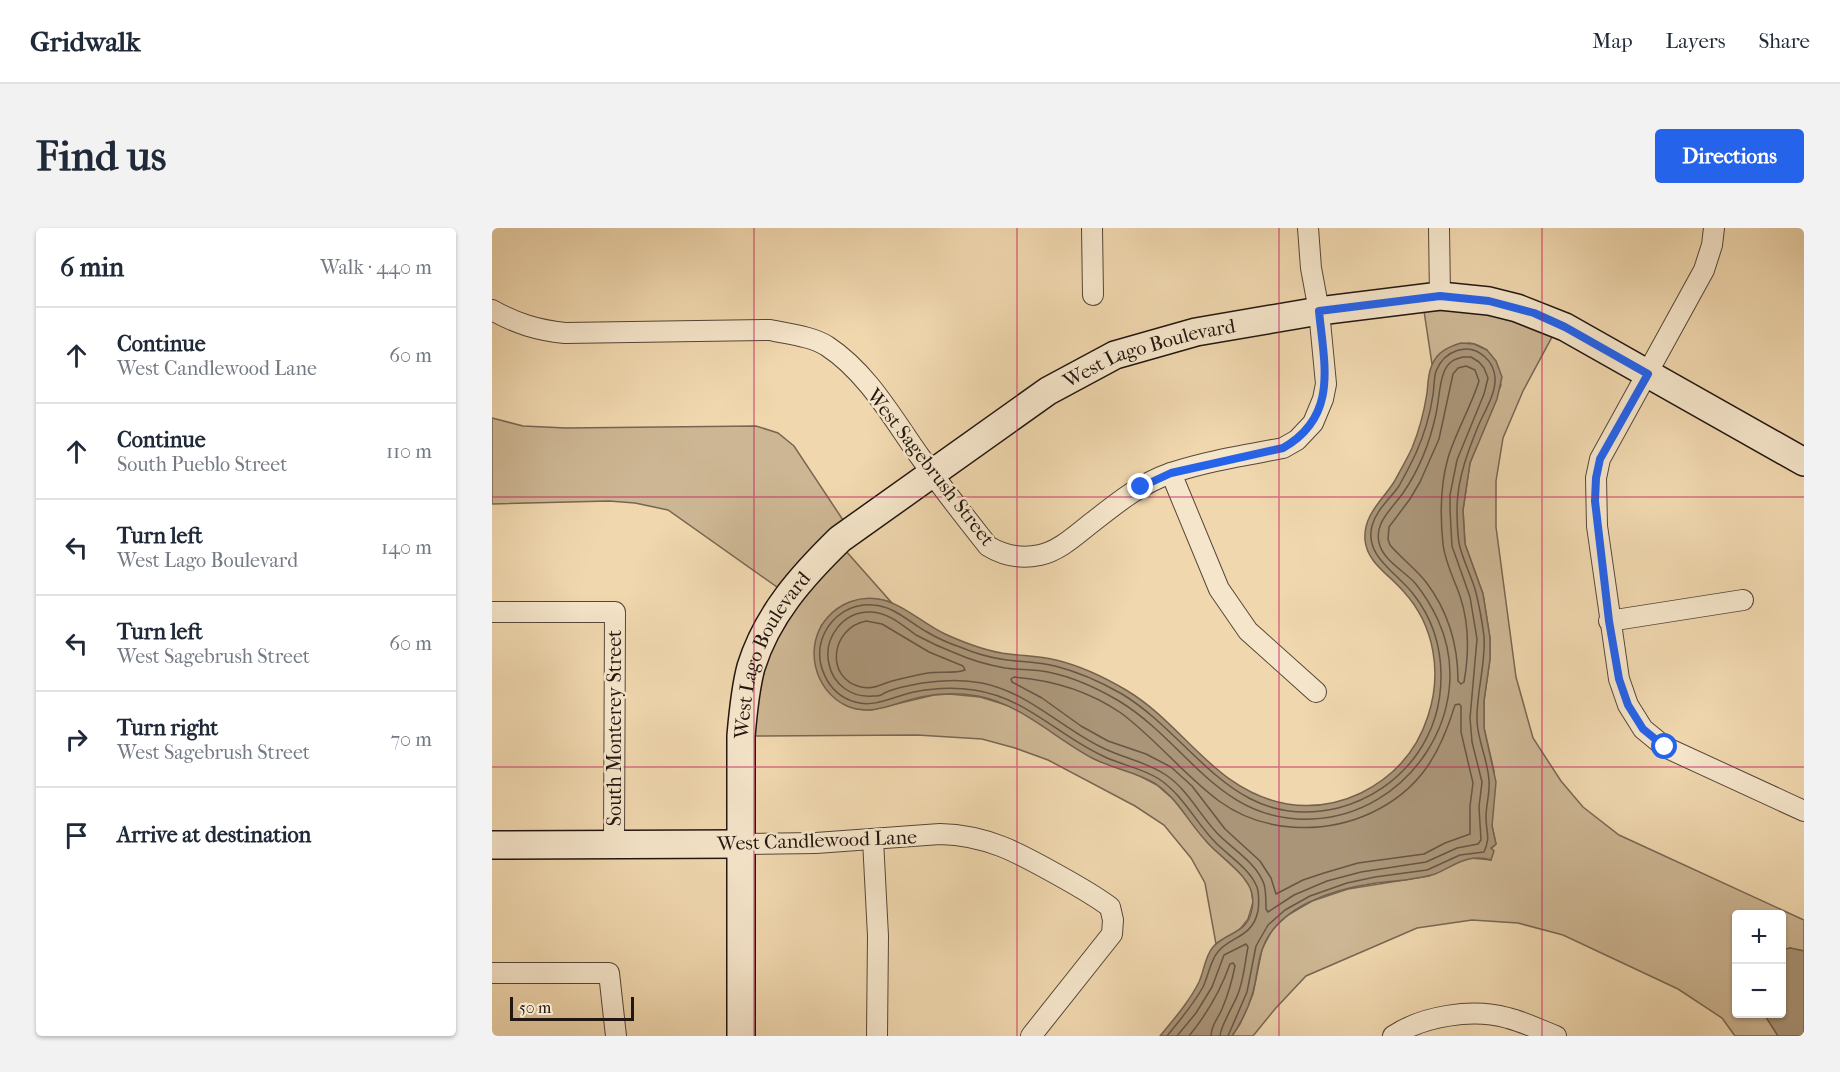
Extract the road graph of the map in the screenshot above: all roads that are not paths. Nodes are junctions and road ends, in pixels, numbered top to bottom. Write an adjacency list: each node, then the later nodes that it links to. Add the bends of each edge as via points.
1 (1092, 228): 5 (street)
2 (1308, 228): 8 (street, West Sagebrush Street)
3 (1439, 228): 6 (street)
4 (1714, 228): 9 (street, via 1704,270)
5 (1093, 295)
6 (1440, 296): 8 (street, West Lago Boulevard); 9 (street, West Lago Boulevard, via 1489,301 1534,313)
7 (492, 310): 11 (street, West Sagebrush Street, via 543,331 753,330 799,336 825,345 856,370)
8 (1319, 311): 11 (street, West Lago Boulevard, via 1196,332 1115,355 1048,391); 12 (street, West Sagebrush Street, via 1326,384 1313,423 1283,448)
9 (1648, 374): 10 (street, West Lago Boulevard); 15 (street, via 1600,459 1596,478 1596,526)
10 (1804, 462)
11 (931, 473): 12 (street, West Sagebrush Street, via 988,546 1000,554 1015,556 1042,555 1067,542 1113,505); 20 (street, West Lago Boulevard, via 840,539 814,563 773,617 751,668 745,698)
12 (1171, 473): 16 (street, via 1219,589 1248,631)
13 (1743, 600): 15 (street)
14 (492, 612): 19 (street, South Monterey Street, via 615,612)
15 (1609, 621): 17 (street, via 1619,679 1628,705 1643,729 1665,747)
16 (1316, 692)
17 (1804, 811)
18 (873, 840): 20 (street, West Candlewood Lane); 25 (street, via 878,936); 26 (street, West Candlewood Lane, via 940,834 998,844 1096,896 1110,908 1113,920 1109,939)
19 (614, 844): 20 (street, West Candlewood Lane); 21 (street, West Candlewood Lane)
20 (740, 844): 24 (street, West Lago Boulevard)
21 (492, 846)
22 (492, 973): 23 (street, via 609,973)
23 (616, 1036)
24 (741, 1036)
25 (877, 1036)
26 (1031, 1036)
27 (1392, 1036): 28 (street, via 1406,1027 1459,1013 1507,1017)
28 (1556, 1036)

